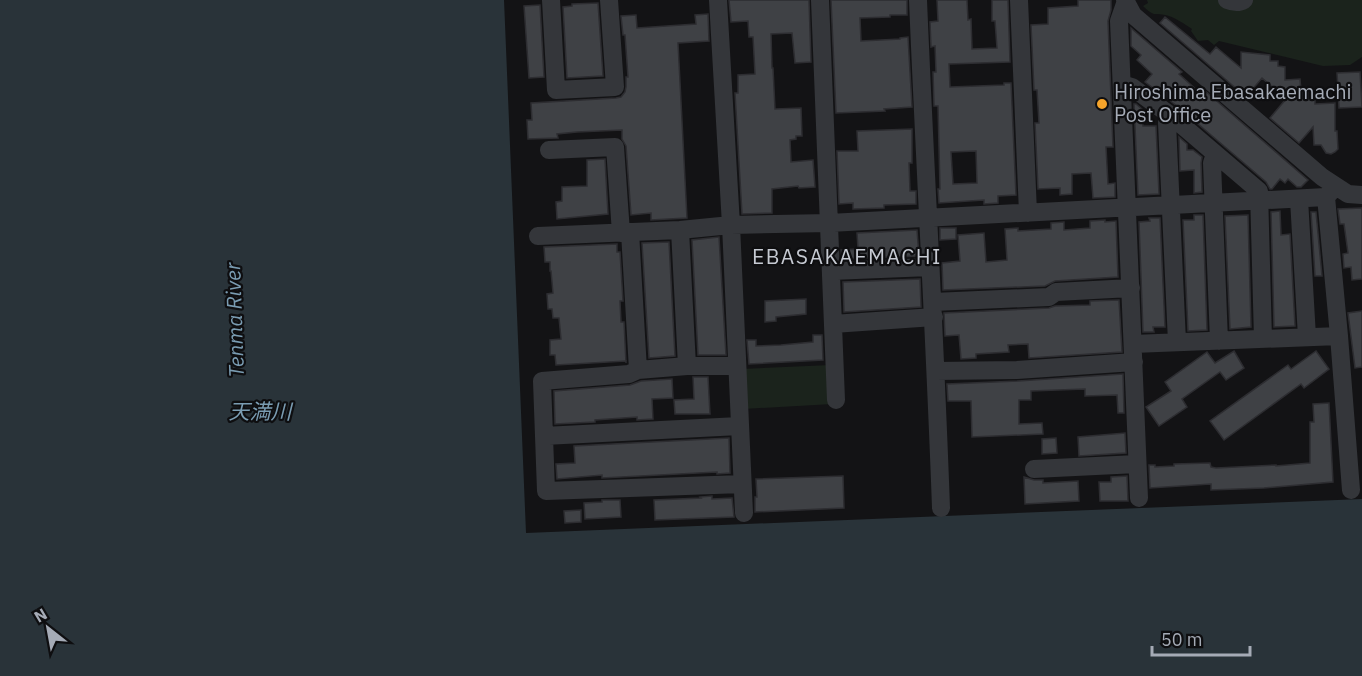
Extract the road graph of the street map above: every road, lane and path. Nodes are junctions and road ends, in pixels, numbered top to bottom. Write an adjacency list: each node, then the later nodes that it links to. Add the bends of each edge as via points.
1 (551, 0): 2 (street, via 556,90 615,87)
2 (609, 0)
3 (718, 0): 24 (street)
4 (820, 0): 23 (street)
5 (918, 0): 22 (street)
6 (1019, 0): 21 (street)
7 (1227, 0): 8 (street)
8 (1244, 0)
9 (1126, 1): 10 (street, via 1119,21); 14 (street, via 1133,15 1313,169)
10 (1122, 84): 11 (street); 20 (street)
11 (1170, 115): 13 (street); 19 (street, via 1167,123)
12 (549, 150): 26 (street, via 615,147)
13 (1215, 154): 17 (street, via 1259,191); 18 (street)
14 (1330, 192): 15 (street); 16 (street); 33 (street)
15 (1362, 195)
16 (1299, 199): 17 (street); 34 (street)
17 (1259, 201): 18 (street); 35 (street)
18 (1214, 203): 19 (street); 36 (street)
19 (1172, 205): 20 (street); 37 (street)
20 (1128, 208): 21 (street); 30 (street)
21 (1028, 213): 22 (street)
22 (927, 218): 23 (street); 28 (street)
23 (829, 223): 24 (street); 29 (street)
24 (731, 225): 25 (street); 40 (street)
25 (680, 230): 26 (street); 39 (street)
26 (626, 232): 27 (street); 41 (street)
27 (537, 236)
28 (930, 267): 29 (street); 31 (street)
29 (831, 271): 32 (street)
30 (1131, 288): 31 (street, via 1056,292 1049,297); 38 (street)
31 (933, 310): 32 (street); 42 (street)
32 (833, 324): 43 (street)
33 (1339, 336): 34 (street); 49 (street)
34 (1307, 337): 35 (street)
35 (1263, 339): 36 (street)
36 (1219, 340): 37 (street)
37 (1177, 342): 38 (street)
38 (1133, 353): 42 (street, via 1017,370); 46 (street)
39 (687, 366): 40 (street); 41 (street)
40 (737, 366): 44 (street)
41 (638, 370): 45 (street, via 542,381)
42 (936, 371): 51 (street)
43 (836, 400)
44 (739, 426): 45 (street); 48 (street)
45 (544, 436): 48 (street, via 546,491)
46 (1137, 464): 47 (street); 50 (street)
47 (1034, 469)
48 (742, 484): 52 (street)
49 (1351, 490)
50 (1139, 498)
51 (941, 508)
52 (744, 513)

